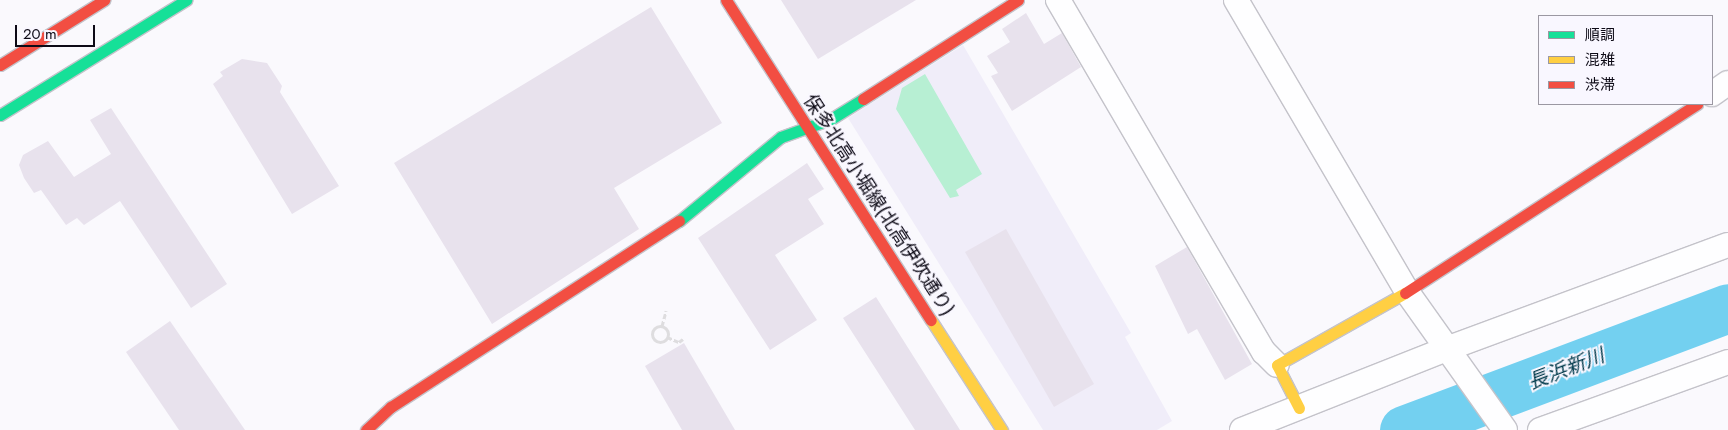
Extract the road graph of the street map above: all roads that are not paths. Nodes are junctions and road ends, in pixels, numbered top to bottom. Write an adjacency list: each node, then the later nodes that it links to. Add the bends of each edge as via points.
1 (104, 0): 7 (main road)
2 (186, 0): 11 (main road)
3 (726, 0): 12 (main road, 保多北高小堀線(北高伊吹通り))
4 (1018, 0): 12 (main road, via 831,119)
5 (1058, 0): 17 (street, via 1264,352)
6 (1236, 0): 14 (street)
7 (0, 65)
8 (1728, 83): 9 (street)
9 (1713, 93)
10 (1695, 105): 14 (main road)
11 (0, 115)
12 (808, 127): 19 (main road, via 781,137 675,224 391,407); 20 (main road, 保多北高小堀線(北高伊吹通り))
13 (1728, 246): 15 (street)
14 (1407, 292): 15 (street); 17 (main road)
15 (1453, 354): 18 (street); 22 (street)
16 (1728, 362): 23 (street)
17 (1277, 366): 18 (main road)
18 (1299, 408): 21 (street)
19 (366, 430)
20 (1002, 430)
21 (1242, 430)
22 (1504, 430)
23 (1540, 430)

